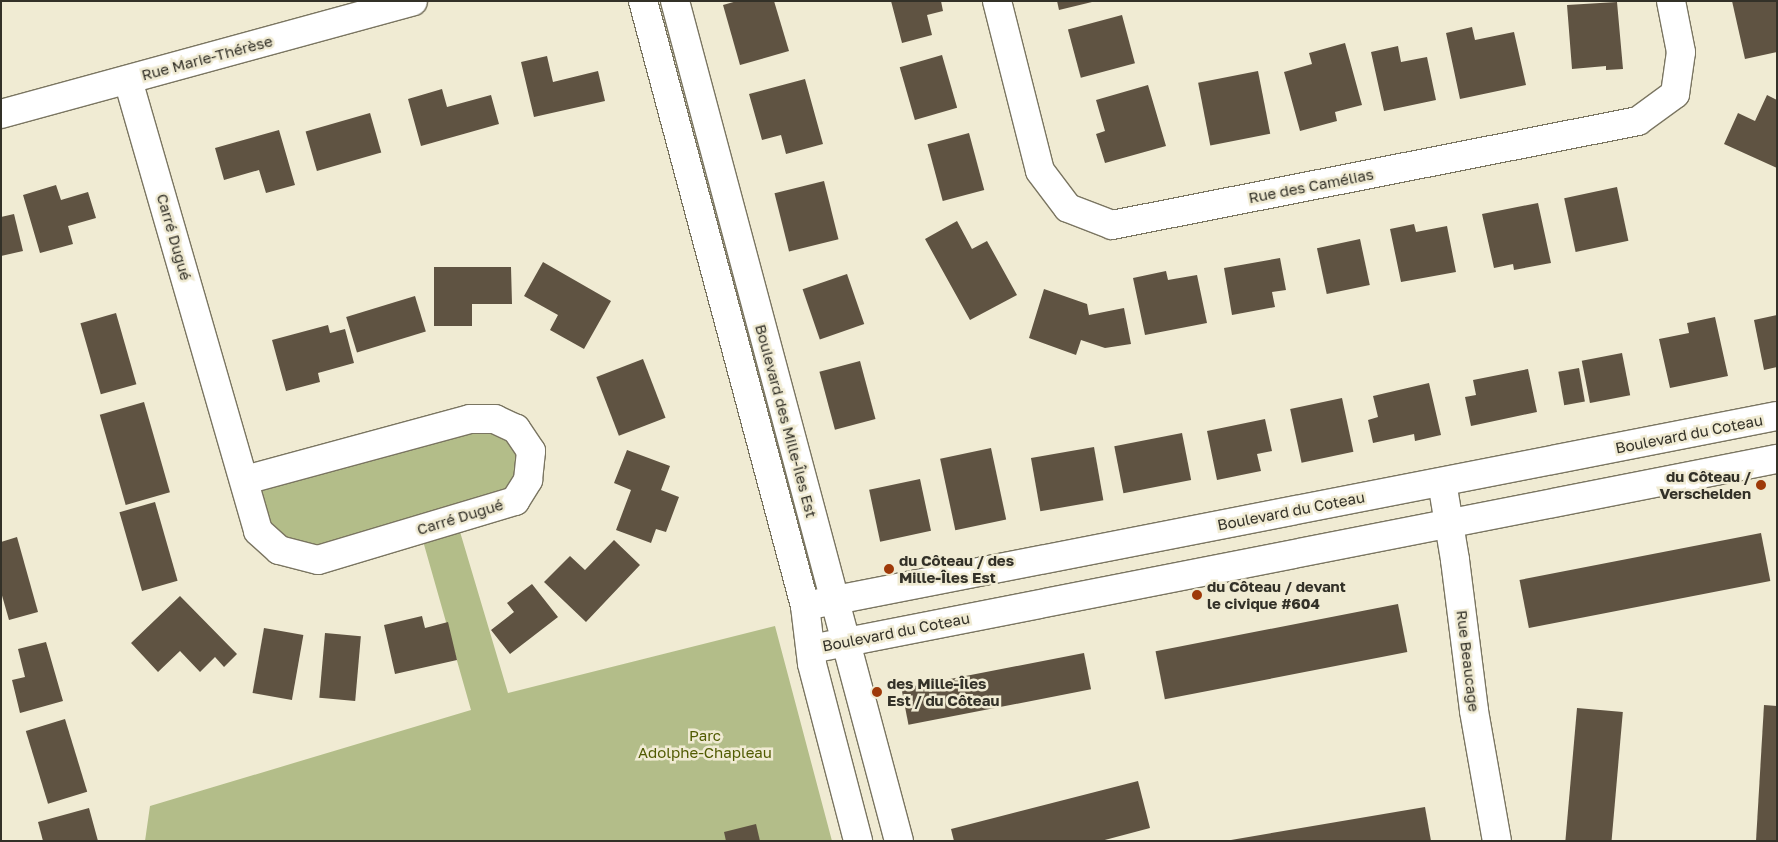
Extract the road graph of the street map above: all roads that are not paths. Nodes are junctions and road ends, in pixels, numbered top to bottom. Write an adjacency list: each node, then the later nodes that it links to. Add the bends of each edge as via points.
1 (413, 1): 6 (street, Rue Marie-Thérèse)
2 (643, 1): 15 (street, Boulevard des Mille-Îles Est)
3 (675, 1): 14 (street, Boulevard des Mille-Îles Est)
4 (996, 1): 5 (street, Rue des Camélias, via 1040,171 1068,208 1112,225 1638,120 1675,94 1681,52)
5 (1671, 1)
6 (380, 6): 7 (street, Rue Marie-Thérèse)
7 (128, 80): 8 (street, Rue Marie-Thérèse); 11 (street, Carré Dugué)
8 (1, 114)
9 (1777, 416): 12 (street, Boulevard du Coteau)
10 (1777, 459): 13 (street, Boulevard du Coteau)
11 (245, 480): 11 (street, Carré Dugué, via 258,531 279,550 318,560 515,501 528,480 531,451 516,429 495,420 470,419)
12 (1442, 482): 13 (street, Rue Beaucage); 14 (street, Boulevard du Coteau)
13 (1449, 523): 16 (street, Boulevard du Coteau); 20 (street, Rue Beaucage, via 1474,711)
14 (834, 601): 15 (street, Boulevard du Coteau); 16 (street, Boulevard des Mille-Îles Est)
15 (805, 606): 17 (street, Boulevard des Mille-Îles Est)
16 (845, 642): 17 (street, Boulevard du Coteau); 19 (street, Boulevard des Mille-Îles Est)
17 (811, 649): 18 (street, Boulevard des Mille-Îles Est, via 812,664)
18 (858, 841)
19 (899, 841)
20 (1497, 841)

